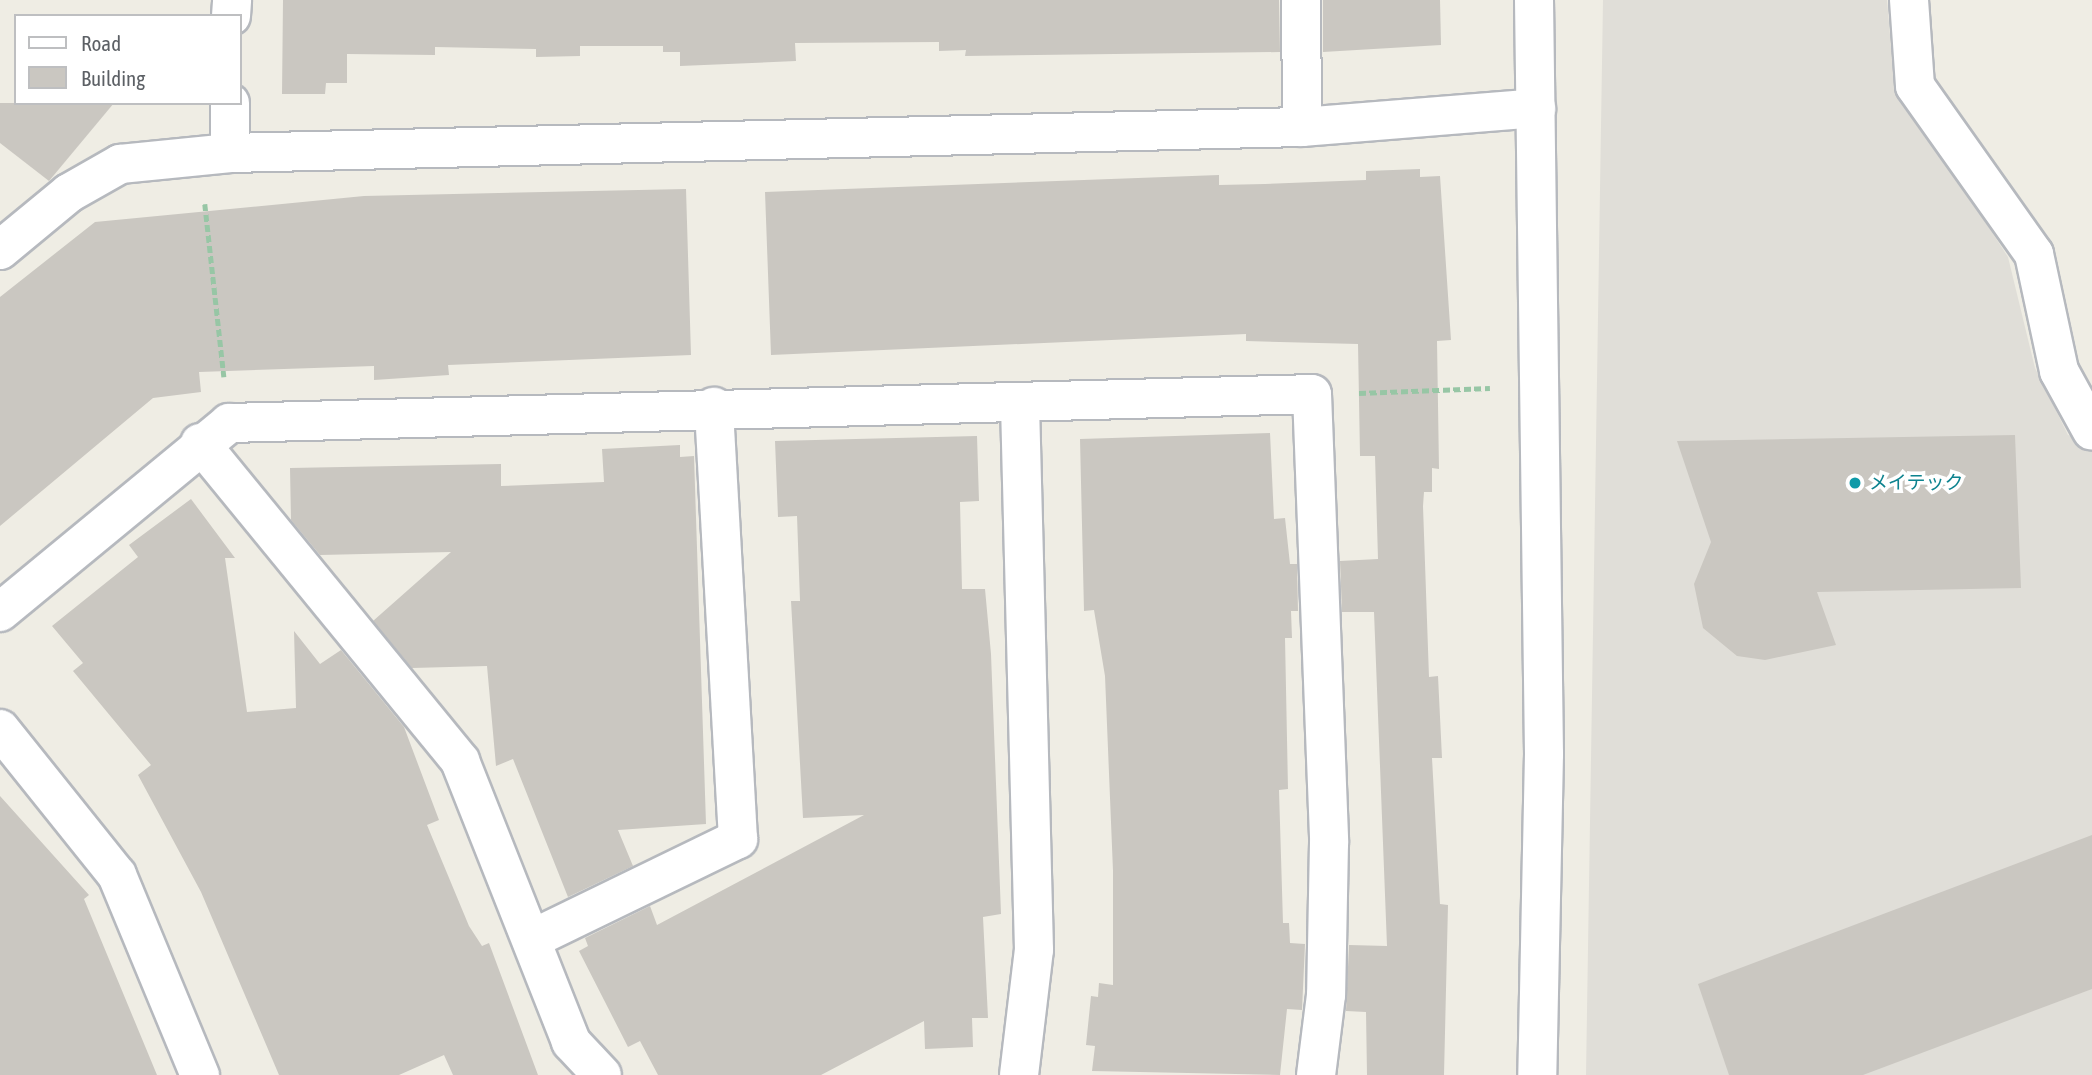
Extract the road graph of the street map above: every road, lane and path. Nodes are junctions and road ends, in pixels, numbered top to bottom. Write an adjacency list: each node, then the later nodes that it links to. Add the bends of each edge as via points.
1 (1301, 0): 6 (street)
2 (1534, 0): 5 (street)
3 (1909, 0): 13 (street, via 1916,86 2034,254 2059,370)
4 (230, 105): 7 (street)
5 (1536, 108): 6 (street); 9 (street)
6 (1302, 127): 7 (street)
7 (230, 153): 8 (street, via 120,164 69,193); 14 (path, via 202,176)
8 (0, 250)
9 (1539, 386): 10 (path); 22 (street, via 1544,754)
10 (1312, 394): 11 (street); 21 (street, via 1329,843 1326,995)
11 (1020, 403): 12 (street); 20 (street, via 1034,950)
12 (714, 407): 14 (street); 17 (street, via 738,839)
13 (2092, 431)
14 (214, 433): 15 (street); 17 (street, via 460,761)
15 (0, 612)
16 (0, 729): 18 (street, via 117,875)
17 (534, 939): 19 (street, via 571,1042)
18 (200, 1075)
19 (602, 1075)
20 (1019, 1075)
21 (1316, 1075)
22 (1537, 1075)

